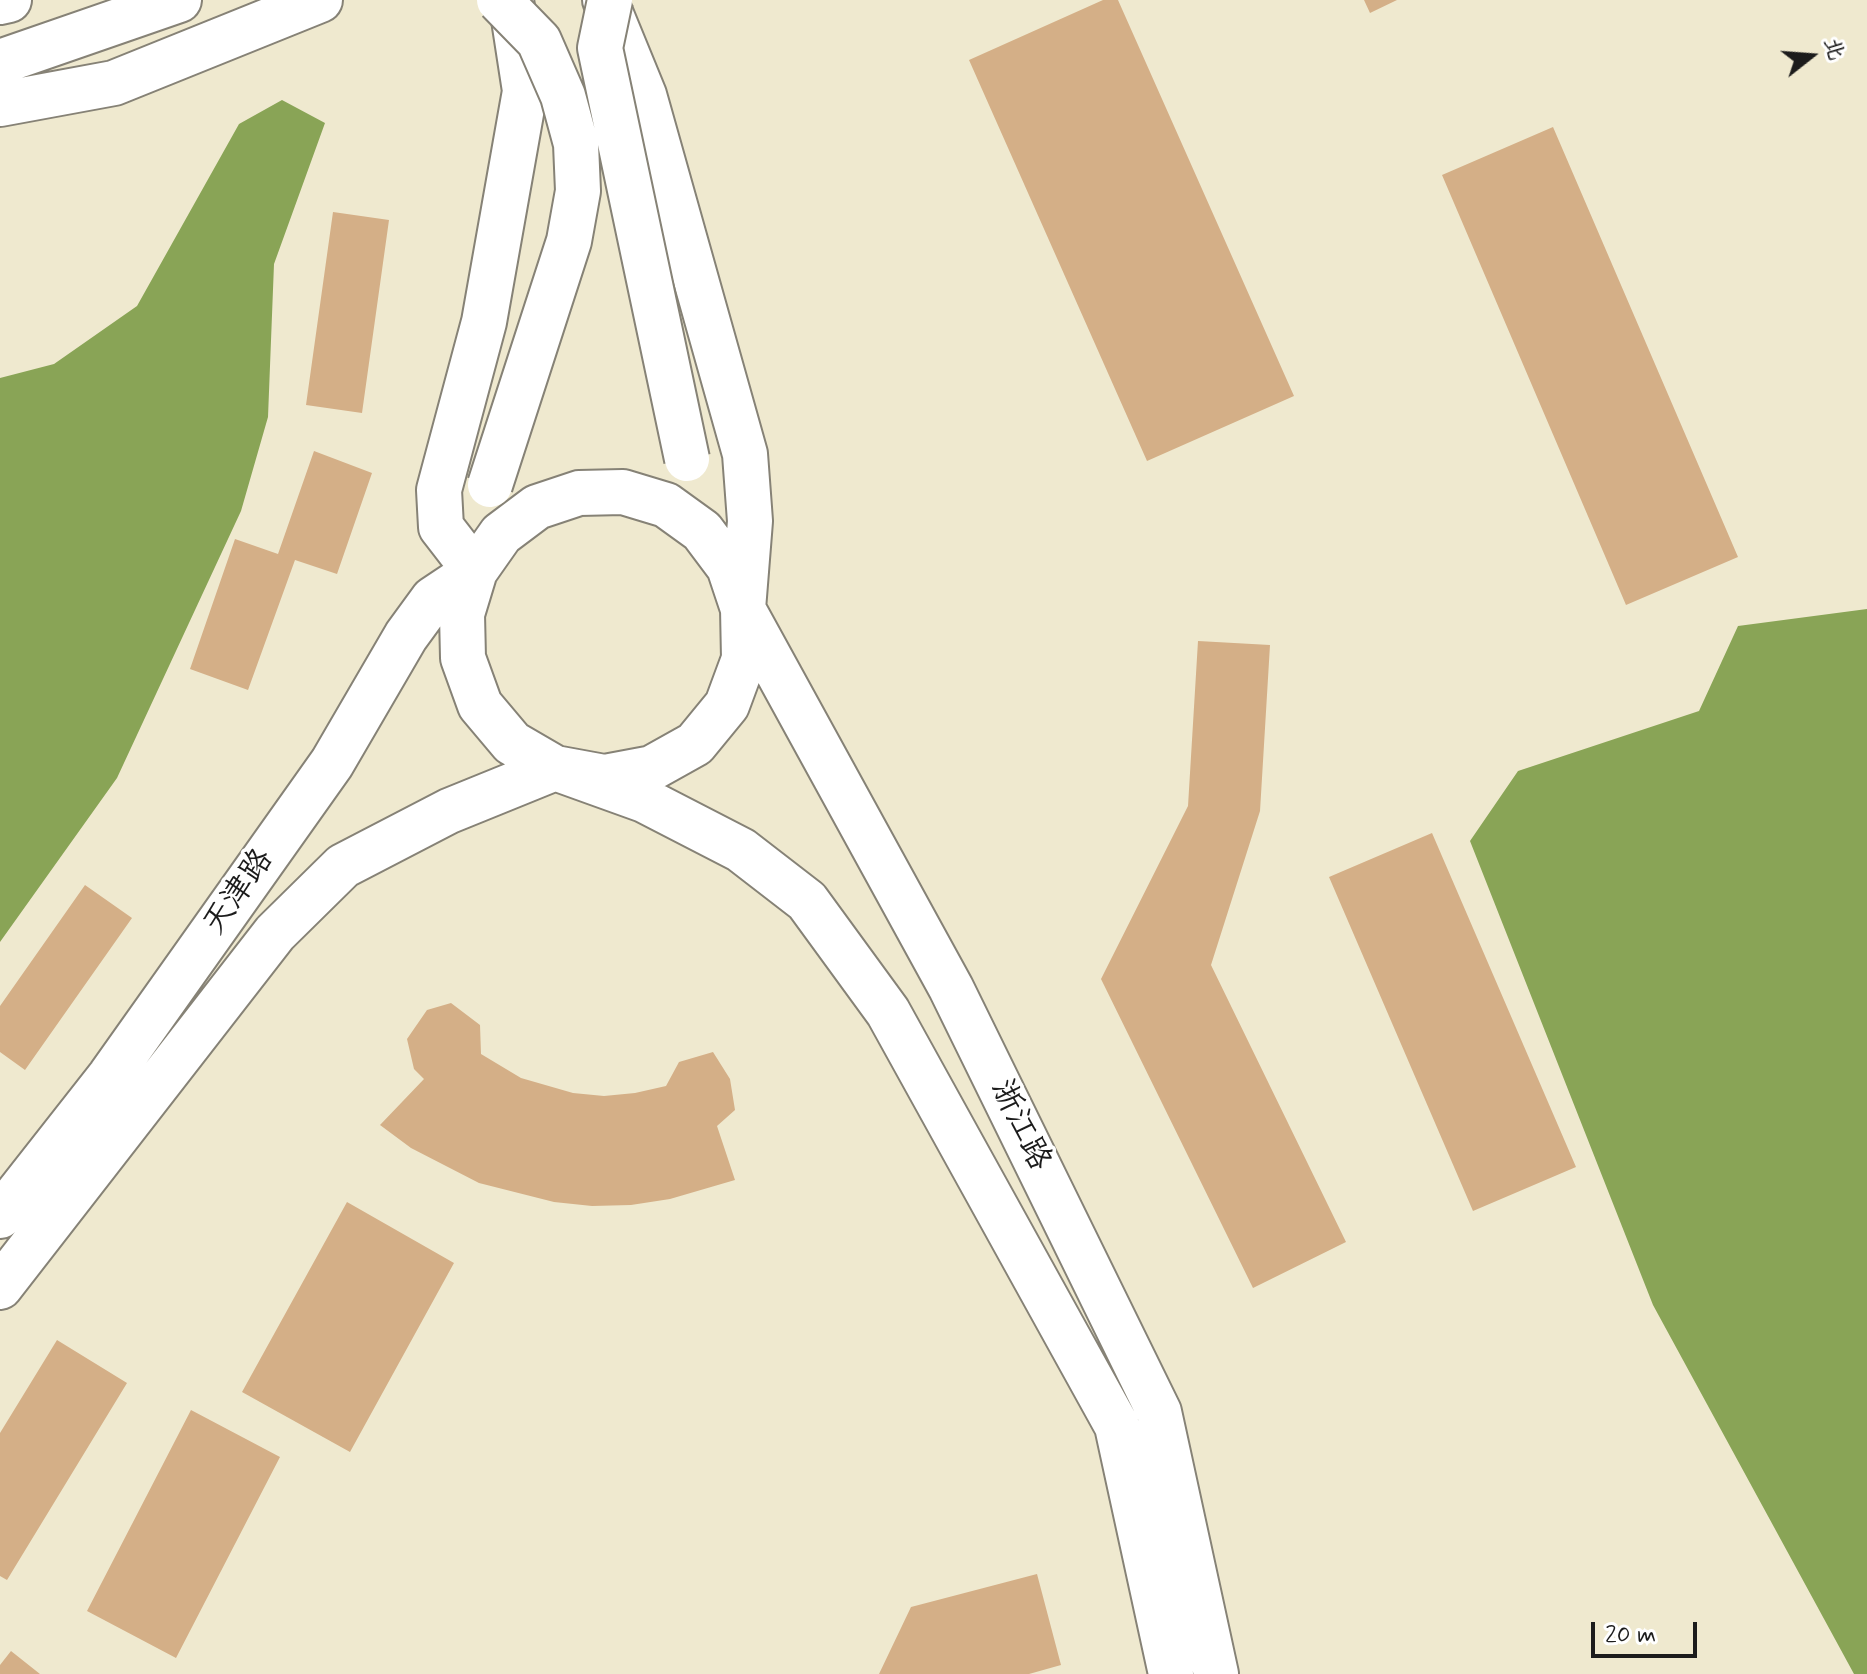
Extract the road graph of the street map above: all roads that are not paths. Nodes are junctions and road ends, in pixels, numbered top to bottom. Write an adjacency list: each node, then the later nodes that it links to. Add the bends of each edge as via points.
1 (9, 0): 7 (main road)
2 (179, 0): 8 (main road)
3 (320, 0): 9 (main road, via 114,83)
4 (499, 0): 11 (main road, bridge, via 539,41 563,96 576,144 578,191 569,241 490,485)
5 (511, 0): 11 (main road, via 525,91 484,322 439,490 441,527)
6 (608, 0): 10 (main road, bridge, via 600,48); 12 (main road, via 644,95 745,454 750,521)
7 (0, 2)
8 (0, 62)
9 (0, 104)
10 (702, 531): 11 (main road, via 666,505 638,496 579,493 537,507 501,534); 12 (main road, via 729,567)
11 (475, 571): 13 (main road, via 462,614 463,658 480,705 512,743); 14 (main road, 天津路, via 433,599 332,763 110,1076)
12 (743, 609): 13 (main road, via 744,659 727,705 695,744 652,768 616,775); 17 (main road, 浙江路, via 951,988 1159,1412)
13 (555, 768): 15 (main road, 天津路, via 449,811 343,866 275,933); 16 (main road, 浙江路, via 644,800 741,850 807,901 888,1012 1117,1426)
14 (0, 1216)
15 (0, 1287)
16 (1171, 1674)
17 (1216, 1674)

